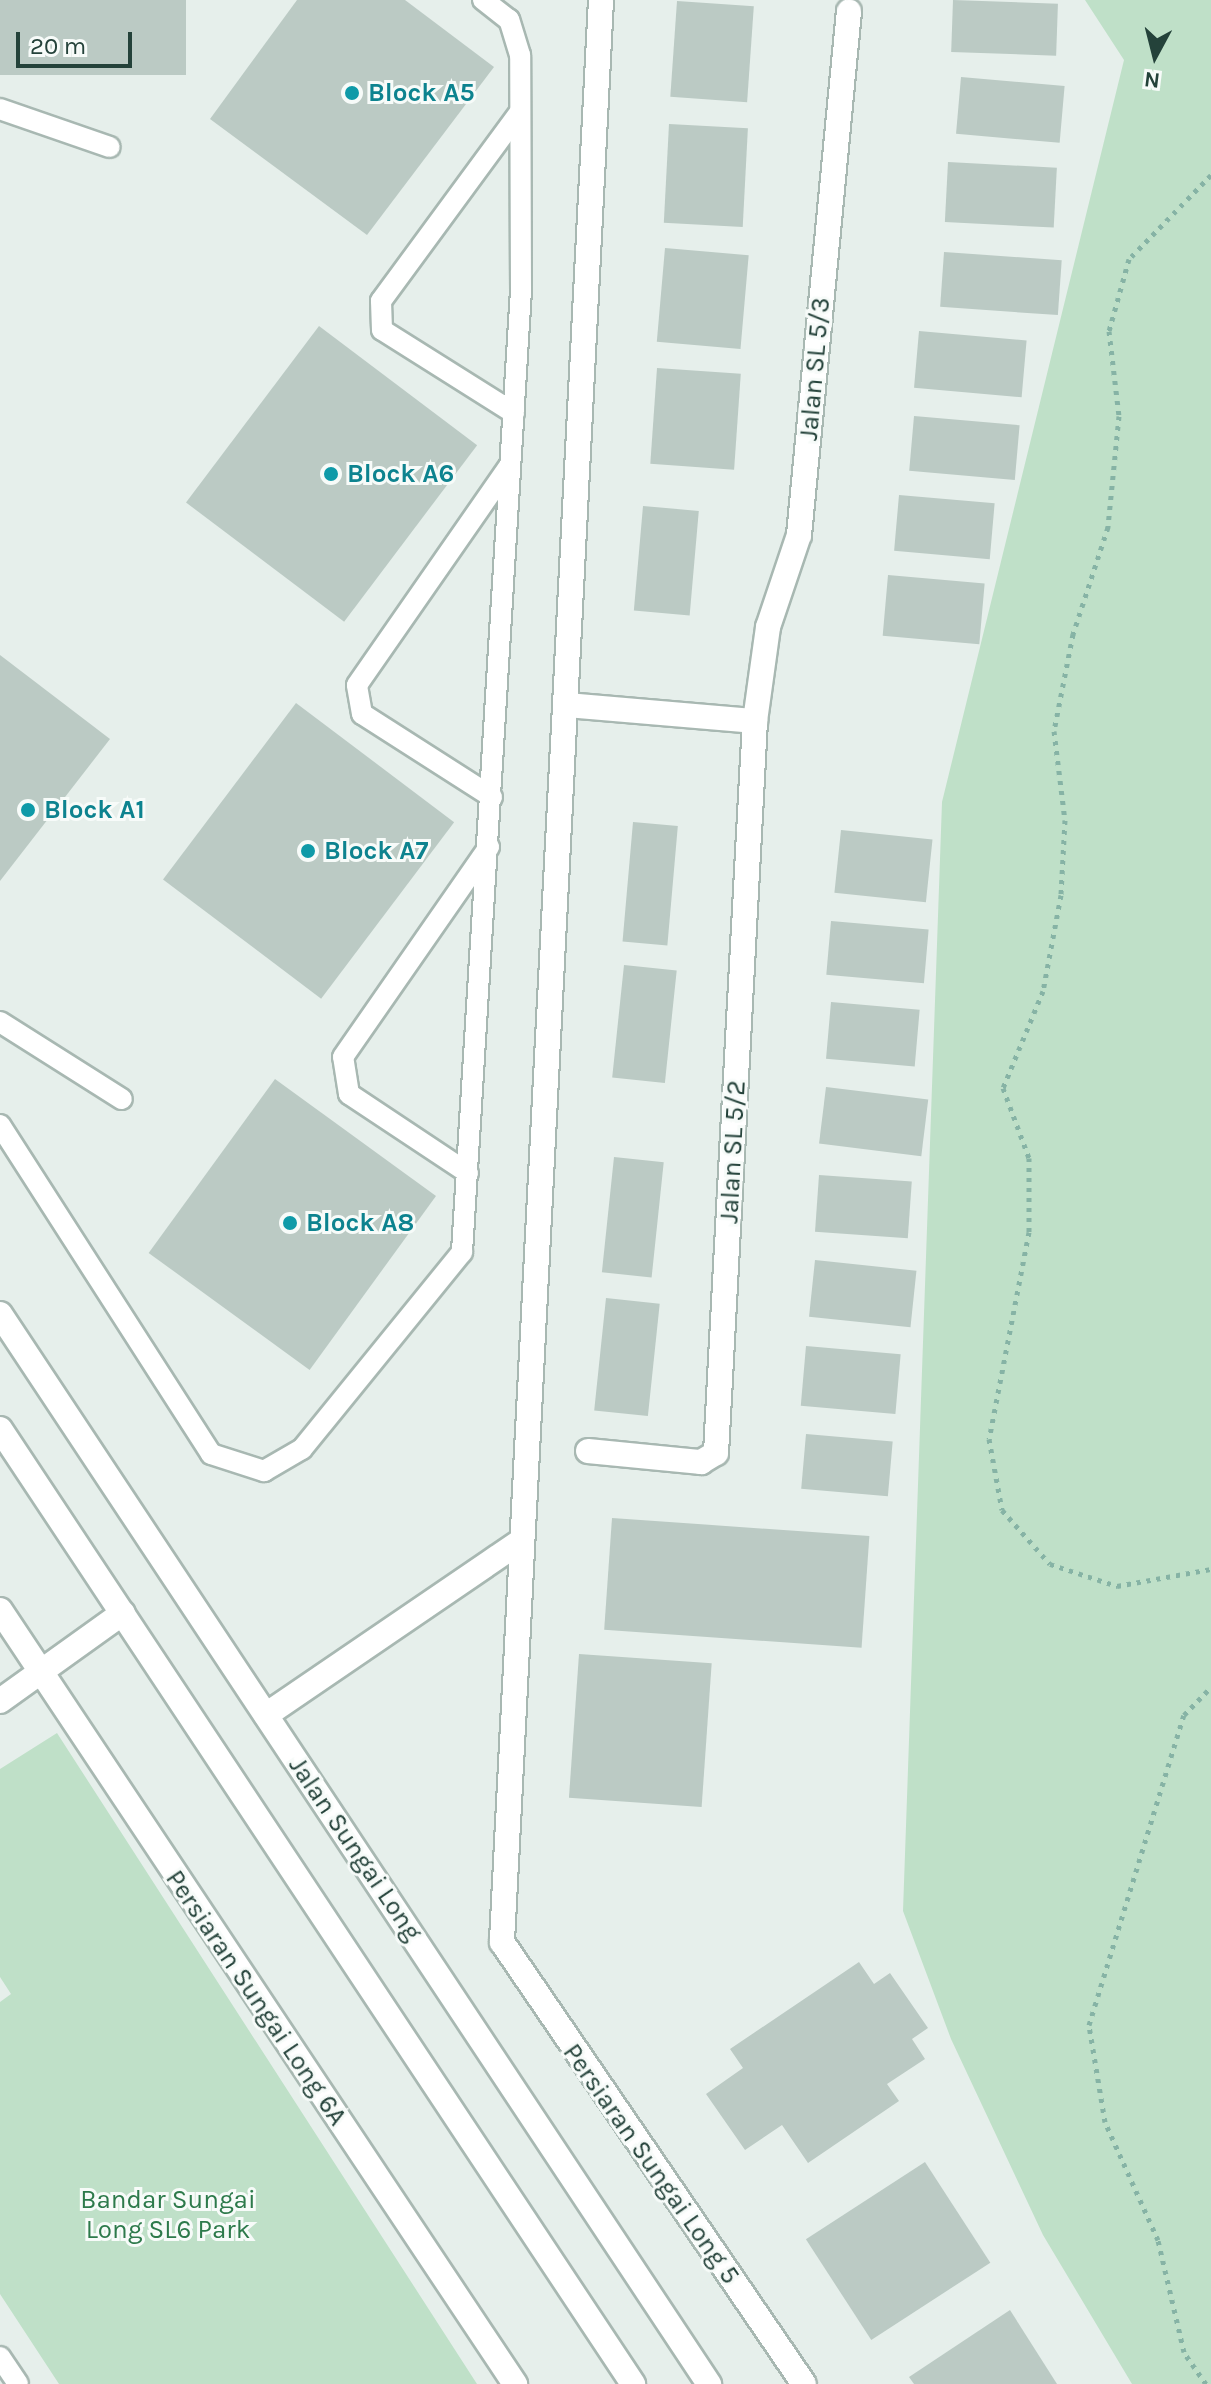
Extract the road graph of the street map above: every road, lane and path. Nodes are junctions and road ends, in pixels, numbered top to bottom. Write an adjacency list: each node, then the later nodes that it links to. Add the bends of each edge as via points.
1 (483, 0): 5 (lane, via 509,20 520,55)
2 (601, 0): 10 (street)
3 (849, 11): 11 (street, Jalan SL 5/3, via 799,535 768,627)
4 (0, 109): 6 (lane)
5 (520, 112): 8 (lane); 8 (lane, via 381,301 382,330)
6 (110, 147)
7 (1211, 175): 22 (path, via 1129,259 1109,331 1119,416 1108,527 1073,634 1054,731 1065,820 1061,895 1043,991 1003,1088 1029,1158 1029,1232 989,1439 1002,1510 1050,1564 1117,1586)
8 (514, 413): 9 (lane)
9 (511, 465): 12 (lane); 12 (lane, via 357,685 362,714)
10 (567, 705): 11 (street); 21 (street)
11 (755, 721): 20 (street, Jalan SL 5/2, via 716,1453 701,1462)
12 (492, 797): 13 (lane)
13 (489, 847): 17 (lane); 17 (lane, via 343,1057 349,1094)
14 (0, 1022): 15 (lane)
15 (122, 1099)
16 (0, 1125): 17 (lane, via 211,1454 264,1471 302,1449 462,1252)
17 (468, 1173)
18 (0, 1314): 28 (street, Jalan Sungai Long)
19 (0, 1429): 24 (street)
20 (588, 1451)
21 (518, 1543): 28 (street); 34 (street, Persiaran Sungai Long 5, via 502,1942)
22 (1211, 1569)
23 (0, 1610): 25 (street, Persiaran Sungai Long 6A)
24 (123, 1613): 25 (street); 32 (street)
25 (39, 1673): 27 (street); 31 (street, Persiaran Sungai Long 6A)
26 (1211, 1687): 35 (path, via 1184,1715 1089,2025 1105,2122 1158,2240 1184,2352)
27 (0, 1701)
28 (266, 1715): 33 (street, Jalan Sungai Long)
29 (0, 2357): 30 (lane)
30 (18, 2384)
31 (515, 2384)
32 (633, 2384)
33 (709, 2384)
34 (804, 2384)
35 (1206, 2384)

